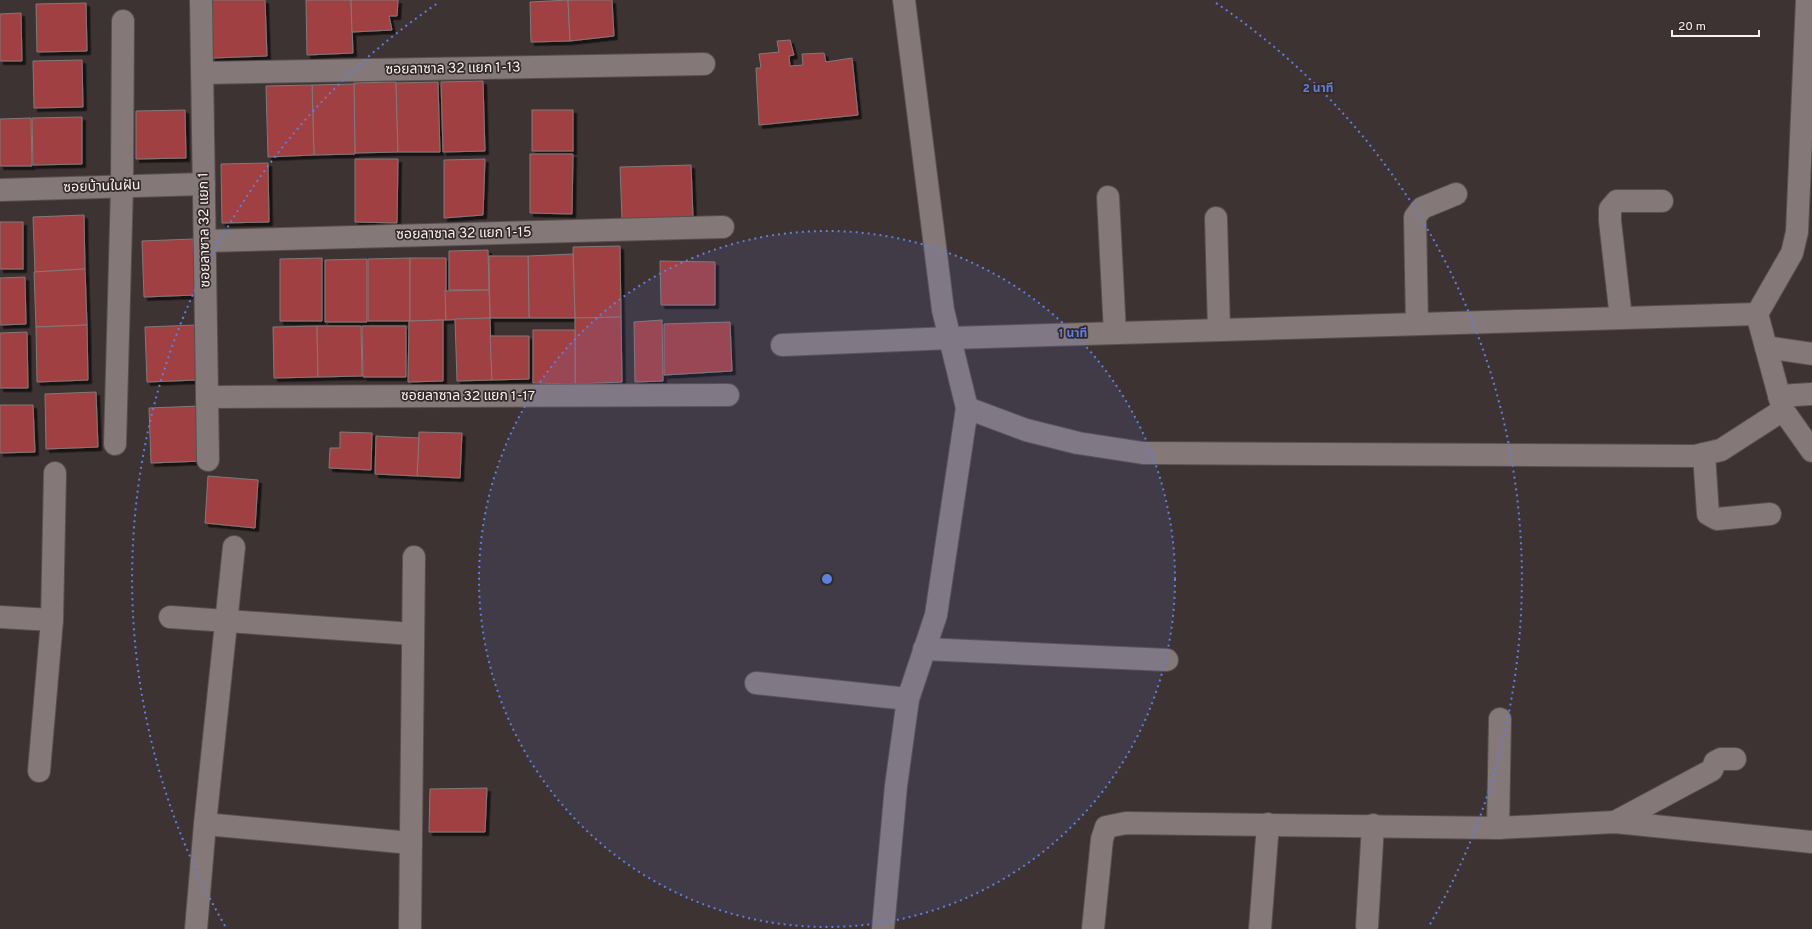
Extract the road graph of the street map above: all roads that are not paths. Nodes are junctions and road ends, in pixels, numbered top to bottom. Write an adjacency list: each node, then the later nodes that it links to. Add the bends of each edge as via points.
1 (201, 0): 6 (street, ซอยลาซาล 32 แยก 1)
2 (904, 0): 21 (street, via 943,310)
3 (1807, 0): 16 (street, via 1797,232 1792,253)
4 (123, 21): 8 (street)
5 (704, 64): 6 (street, ซอยลาซาล 32 แยก 1-13)
6 (202, 73): 7 (street, ซอยลาซาล 32 แยก 1)
7 (204, 184): 8 (street, ซอยบ้านในฝัน); 15 (street, ซอยลาซาล 32 แยก 1)
8 (122, 187): 9 (street, ซอยบ้านในฝัน); 30 (street)
9 (0, 190)
10 (1456, 194): 18 (street, via 1422,208 1415,217)
11 (1108, 197): 20 (street)
12 (1662, 201): 17 (street, via 1617,202 1610,209)
13 (1216, 218): 19 (street)
14 (723, 227): 15 (street, ซอยลาซาล 32 แยก 1-15)
15 (206, 240): 27 (street, ซอยลาซาล 32 แยก 1)
16 (1757, 314): 17 (street); 23 (street)
17 (1621, 318): 18 (street)
18 (1417, 324): 19 (street)
19 (1219, 330): 20 (street)
20 (1115, 333): 21 (street)
21 (951, 338): 22 (street); 29 (street)
22 (782, 345)
23 (1766, 347): 24 (street); 28 (street)
24 (1812, 354)
25 (1812, 394): 28 (street)
26 (728, 395): 27 (street, ซอยลาซาล 32 แยก 1-17)
27 (207, 397): 33 (street, ซอยลาซาล 32 แยก 1)
28 (1781, 403): 31 (street); 32 (street, via 1721,450)
29 (967, 408): 32 (street, via 1026,430 1078,443 1143,453 1696,456); 43 (street, via 936,615)
30 (115, 444)
31 (1812, 452)
32 (1704, 454): 35 (street, via 1708,514 1717,519)
33 (208, 460)
34 (55, 474): 40 (street)
35 (1770, 514)
36 (234, 547): 41 (street)
37 (414, 557): 42 (street)
38 (0, 617): 40 (street)
39 (170, 617): 41 (street)
40 (52, 620): 49 (street)
41 (226, 621): 42 (street); 51 (street)
42 (413, 634): 56 (street)
43 (924, 649): 44 (street); 46 (street)
44 (1167, 660)
45 (756, 684): 46 (street)
46 (908, 699): 60 (street, via 896,786)
47 (1500, 719): 54 (street)
48 (1735, 759): 50 (street, via 1721,759 1715,762 1712,770)
49 (39, 770)
50 (1615, 822): 54 (street); 55 (street)
51 (205, 824): 56 (street); 58 (street)
52 (1268, 824): 53 (street); 61 (street, via 1126,823 1106,827 1102,839); 62 (street)
53 (1373, 825): 54 (street); 57 (street)
54 (1498, 828)
55 (1812, 842)
56 (411, 843): 59 (street)
57 (1367, 926)
58 (196, 929)
59 (410, 929)
60 (883, 929)
61 (1094, 929)
62 (1260, 929)

